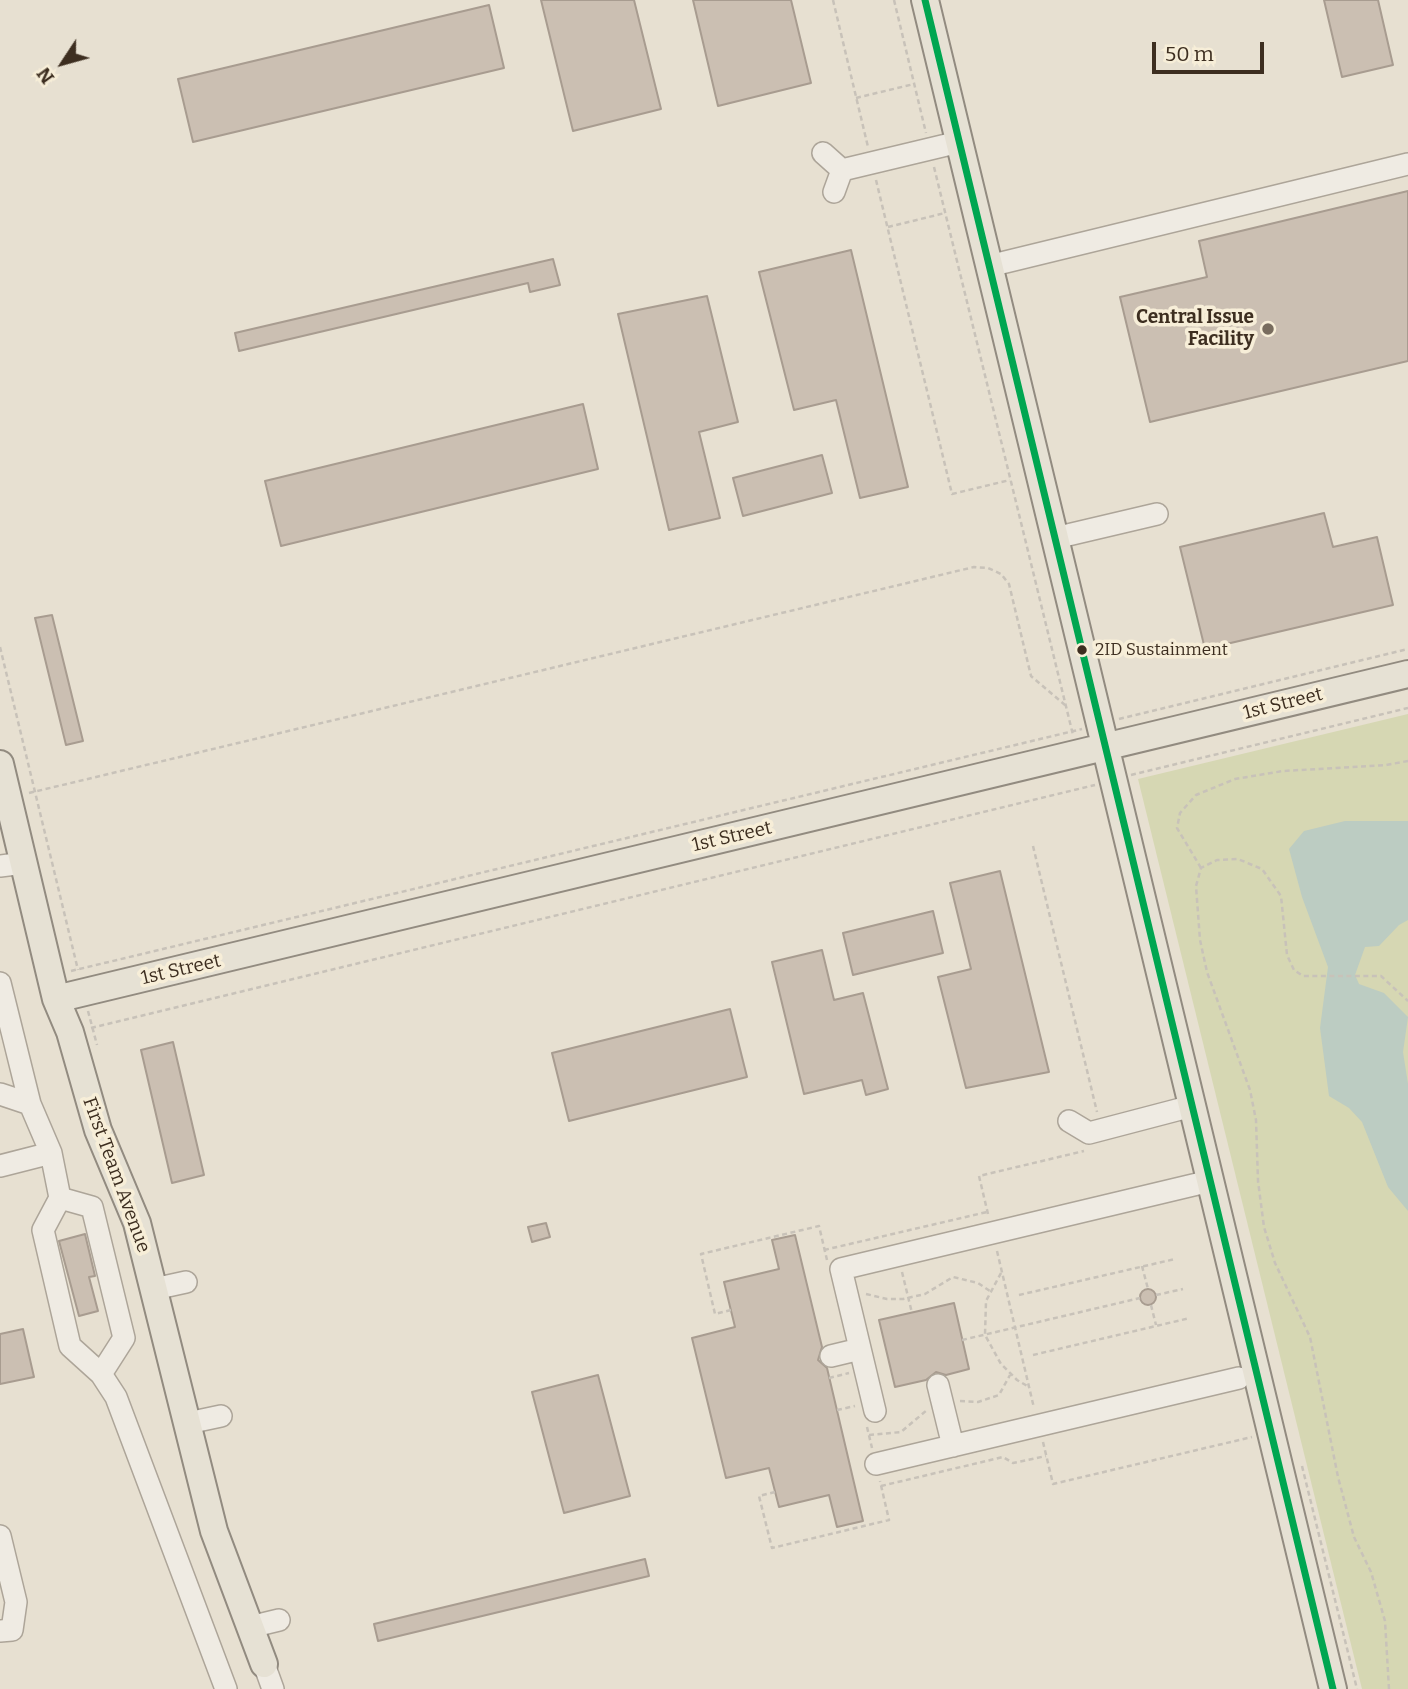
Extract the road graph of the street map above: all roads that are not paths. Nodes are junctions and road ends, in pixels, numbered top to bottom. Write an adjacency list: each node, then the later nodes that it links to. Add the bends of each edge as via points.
1 (925, 0): 2 (main road)
2 (959, 142): 5 (lane); 7 (main road)
3 (823, 153): 5 (lane)
4 (1408, 164): 7 (lane)
5 (842, 170): 6 (lane)
6 (834, 192)
7 (989, 266): 9 (main road)
8 (1157, 514): 9 (lane)
9 (1055, 538): 11 (main road)
10 (1408, 674): 11 (main road, 1st Street)
11 (1102, 736): 15 (main road, 1st Street); 18 (main road)
12 (0, 764): 13 (main road, First Team Avenue)
13 (12, 864): 15 (main road, First Team Avenue)
14 (0, 983): 17 (lane)
15 (54, 988): 25 (main road, First Team Avenue, via 81,1030 97,1130 138,1223)
16 (0, 1094): 17 (lane)
17 (30, 1104): 20 (lane)
18 (1192, 1106): 19 (lane, via 1089,1133); 22 (main road)
19 (1069, 1121)
20 (51, 1153): 21 (lane); 23 (lane)
21 (0, 1166)
22 (1210, 1181): 26 (lane, via 841,1269); 43 (main road)
23 (60, 1198): 28 (lane, via 43,1230 49,1256 70,1346); 28 (lane, via 92,1206 124,1338)
24 (186, 1282): 25 (lane)
25 (154, 1289): 33 (main road, First Team Avenue)
26 (860, 1349): 27 (lane); 31 (lane)
27 (831, 1356)
28 (101, 1374): 41 (lane, via 116,1397)
29 (1240, 1378): 34 (lane)
30 (938, 1385): 34 (lane)
31 (873, 1404)
32 (221, 1416): 33 (lane)
33 (188, 1423): 38 (main road, First Team Avenue, via 214,1531)
34 (953, 1446): 35 (lane)
35 (876, 1464)
36 (2, 1549): 39 (lane, via 16,1602 12,1630)
37 (279, 1620): 38 (lane)
38 (250, 1627): 40 (main road, First Team Avenue)
39 (0, 1631)
40 (264, 1664): 42 (lane)
41 (226, 1689)
42 (273, 1689)
43 (1333, 1689)

